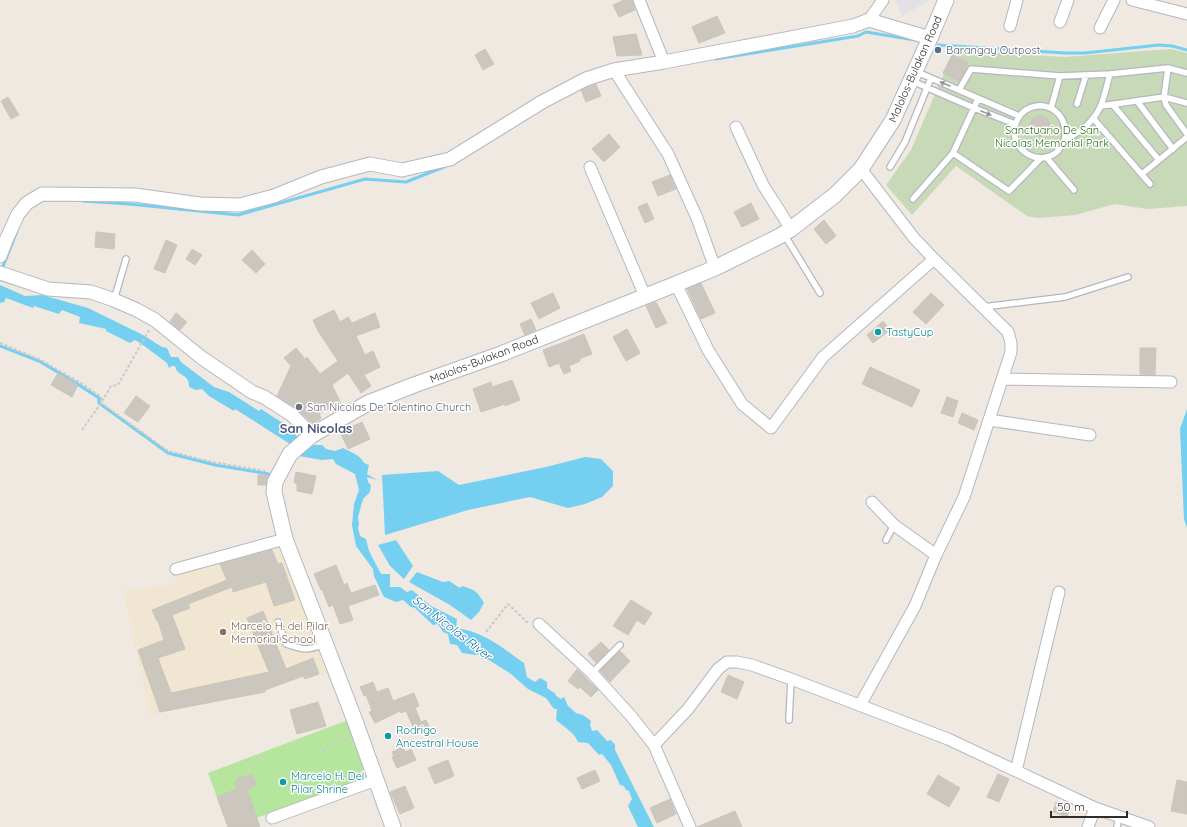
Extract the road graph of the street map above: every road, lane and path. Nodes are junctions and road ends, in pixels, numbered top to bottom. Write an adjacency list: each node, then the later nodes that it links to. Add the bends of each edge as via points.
1 (639, 0): 14 (street)
2 (883, 0): 9 (street)
3 (946, 0): 13 (main road, Malolos-Bulakan Road)
4 (1017, 0): 11 (street)
5 (1068, 0): 10 (street)
6 (1114, 0): 12 (street)
7 (1132, 0): 8 (street)
8 (1187, 14)
9 (869, 20): 13 (street); 14 (street, via 853,26)
10 (1060, 22)
11 (1010, 26)
12 (1100, 28)
13 (930, 38): 20 (main road, Malolos-Bulakan Road)
14 (664, 62): 16 (street)
15 (1168, 68): 17 (lane); 18 (lane); 25 (lane)
16 (614, 70): 53 (street, via 586,78 450,159 402,170 370,164 321,177 274,196 240,206 200,204 135,195 42,194 27,203 18,214); 56 (street, via 668,154 697,218)
17 (1187, 73)
18 (1110, 74): 19 (lane); 31 (lane)
19 (1086, 75): 21 (lane); 29 (lane)
20 (914, 76): 22 (lane); 23 (lane); 47 (main road, Malolos-Bulakan Road, via 893,120)
21 (1060, 76): 24 (lane, via 971,69); 33 (lane)
22 (931, 78): 23 (lane); 24 (lane, one-way to 22)
23 (928, 88): 32 (lane); 46 (lane, via 905,142)
24 (959, 90): 26 (lane)
25 (1164, 97): 27 (lane); 28 (lane); 38 (lane, via 1166,105)
26 (978, 99): 32 (lane); 34 (lane)
27 (1137, 101): 30 (lane); 41 (lane)
28 (1187, 103)
29 (1077, 104)
30 (1113, 105): 31 (lane); 44 (lane)
31 (1101, 106): 35 (lane)
32 (974, 108): 36 (lane, one-way to 36); 42 (lane)
33 (1051, 108): 34 (lane, via 1034,107); 40 (lane, via 1063,118 1066,130)
34 (1019, 116): 36 (lane)
35 (1093, 118): 40 (lane); 48 (lane)
36 (1015, 124): 43 (lane, via 1014,132 1020,148 1033,157)
37 (736, 127): 52 (street)
38 (1187, 134)
39 (1187, 138): 41 (lane)
40 (1064, 142): 43 (lane, via 1054,154)
41 (1173, 149): 44 (lane)
42 (953, 153): 43 (lane, via 1009,191); 51 (lane)
43 (1044, 158): 50 (lane)
44 (1159, 160): 48 (lane)
45 (590, 167): 61 (street)
46 (890, 167)
47 (861, 169): 52 (main road, Malolos-Bulakan Road, via 835,194); 55 (street, via 914,238)
48 (1142, 174): 49 (lane)
49 (1150, 184)
50 (1074, 190)
51 (914, 200)
52 (787, 231): 56 (main road, Malolos-Bulakan Road); 60 (lane)
53 (0, 256)
54 (126, 259): 62 (lane)
55 (934, 259): 59 (street, via 823,357 771,428 742,404 708,350); 63 (street)
56 (715, 268): 59 (main road, Malolos-Bulakan Road)
57 (0, 273): 62 (street, via 48,290 91,292)
58 (1128, 277): 63 (lane, via 1065,297)
59 (676, 284): 61 (main road, Malolos-Bulakan Road)
60 (820, 293)
61 (645, 296): 72 (main road, Malolos-Bulakan Road, via 368,404)
62 (114, 300): 72 (street, via 155,320 202,358 292,416)
63 (982, 307): 66 (street, via 1008,332 1011,352)
64 (147, 333): 68 (path, via 118,385 111,386)
65 (0, 343): 68 (path, via 41,360 82,383 102,397)
66 (1003, 379): 67 (street); 69 (street)
67 (1171, 382)
68 (101, 403): 70 (path); 73 (path, via 168,451)
69 (989, 420): 71 (street); 78 (street, via 964,497)
70 (82, 430)
71 (1090, 435)
72 (309, 437): 73 (main road, Malolos-Bulakan Road, via 290,454)
73 (280, 474): 76 (main road, Malolos-Bulakan Road, via 275,482 274,492)
74 (872, 502): 75 (street)
75 (894, 525): 77 (lane); 78 (street)
76 (285, 539): 79 (street); 84 (main road, Malolos-Bulakan Road)
77 (886, 540)
78 (936, 555): 88 (street, via 915,606)
79 (176, 569)
80 (1059, 592): 93 (street)
81 (278, 622): 84 (lane, via 286,644 306,650)
82 (539, 624): 83 (path, via 534,629 508,604); 86 (street)
83 (486, 632)
84 (325, 643): 90 (main road, Malolos-Bulakan Road)
85 (620, 645): 86 (lane)
86 (592, 673): 91 (street)
87 (791, 679): 88 (street); 89 (lane); 91 (street, via 752,665 727,662 718,669 688,709)
88 (860, 705): 93 (street, via 948,739)
89 (789, 720)
90 (359, 734): 92 (path, via 328,745); 94 (main road, Malolos-Bulakan Road)
91 (654, 745): 100 (street)
92 (323, 752)
93 (1016, 771): 96 (street)
94 (374, 774): 95 (path); 97 (street); 99 (main road, Malolos-Bulakan Road)
95 (333, 777)
96 (1095, 808): 98 (street); 101 (street)
97 (272, 818)
98 (1118, 822): 102 (street)
99 (392, 827)
100 (690, 827)
101 (1088, 827)
102 (1149, 827)

